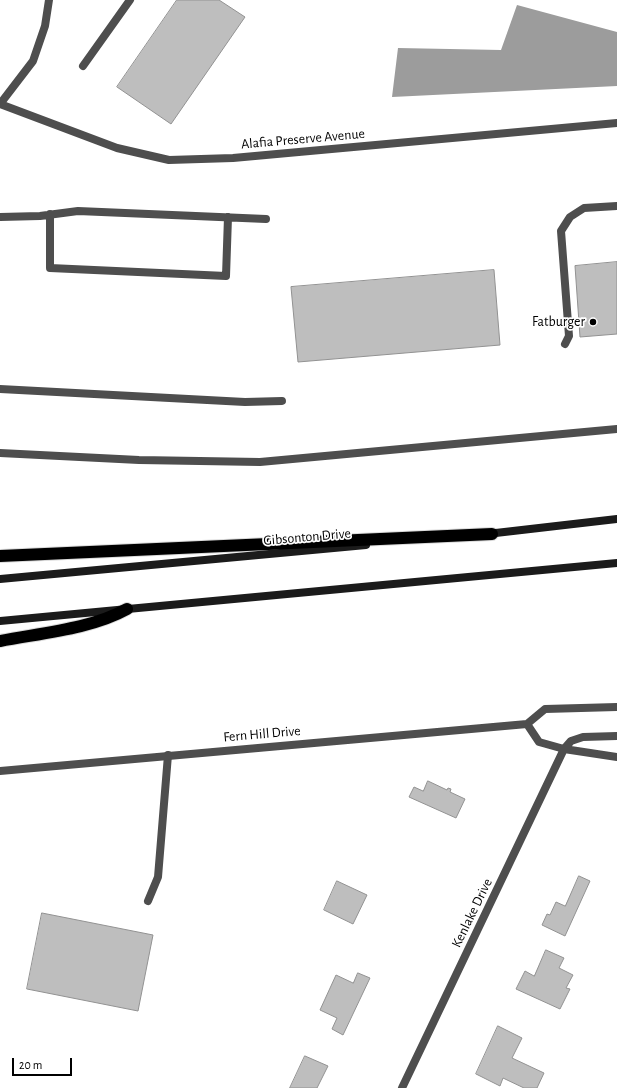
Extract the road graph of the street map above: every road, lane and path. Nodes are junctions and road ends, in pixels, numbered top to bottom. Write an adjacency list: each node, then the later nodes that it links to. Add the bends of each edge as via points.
1 (49, 0): 4 (street, via 45,26 33,61)
2 (130, 0): 3 (street)
3 (83, 66)
4 (0, 105): 5 (street, Alafia Preserve Avenue, via 117,148 169,160 233,158)
5 (617, 122)
6 (617, 206): 11 (street, via 584,208 570,217 561,230 569,336)
7 (50, 214): 8 (street); 9 (street, via 78,210); 9 (street, via 50,268 226,276)
8 (0, 217)
9 (228, 217): 10 (street)
10 (266, 219)
11 (565, 344)
12 (0, 389): 13 (street, via 245,402)
13 (282, 401)
14 (617, 429): 15 (street, via 260,462)
15 (0, 454)
16 (617, 520): 17 (main road, Gibsonton Drive)
17 (492, 534): 18 (highway); 20 (main road, Gibsonton Drive)
18 (0, 556)
19 (617, 563): 21 (main road)
20 (0, 579)
21 (127, 609): 22 (main road); 23 (highway, via 96,623)
22 (0, 621)
23 (0, 641)
24 (617, 707): 25 (street, via 545,709)
25 (527, 724): 27 (street, via 539,742); 28 (street, Fern Hill Drive)
26 (617, 736): 27 (street, via 583,737)
27 (564, 748): 29 (street); 32 (street, Kenlake Drive)
28 (168, 755): 30 (street, Fern Hill Drive); 31 (street, via 158,877)
29 (617, 757)
30 (0, 771)
31 (148, 900)
32 (402, 1088)

